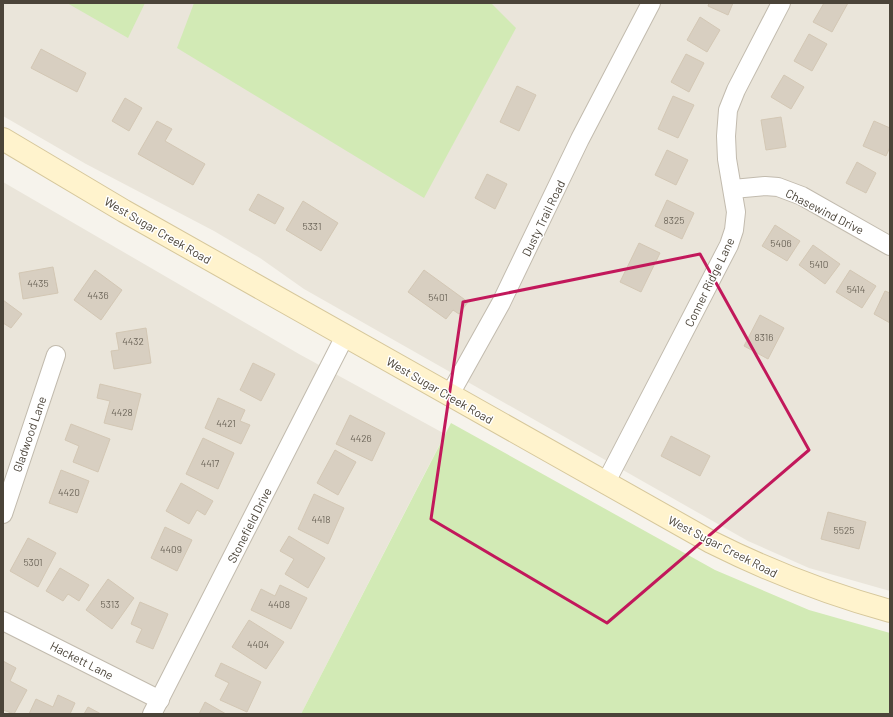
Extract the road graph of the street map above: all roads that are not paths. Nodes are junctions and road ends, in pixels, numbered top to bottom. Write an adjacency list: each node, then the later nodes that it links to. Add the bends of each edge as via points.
1 (651, 3): 8 (street, Dusty Trail Road, via 580,140 501,303)
2 (781, 3): 4 (street, Conner Ridge Lane, via 728,110 727,159)
3 (3, 139): 6 (main road, West Sugar Creek Road)
4 (733, 189): 5 (street, Chasewind Drive, via 778,187 802,196); 9 (street, Conner Ridge Lane, via 736,212 729,245)
5 (889, 244)
6 (345, 336): 8 (main road, West Sugar Creek Road); 13 (street, Stonefield Drive)
7 (56, 355): 10 (street, Gladwood Lane)
8 (449, 396): 9 (main road, West Sugar Creek Road)
9 (605, 484): 11 (main road, West Sugar Creek Road, via 740,557 849,600)
10 (3, 514)
11 (890, 611)
12 (3, 621): 13 (street, Hackett Lane)
13 (156, 707)

